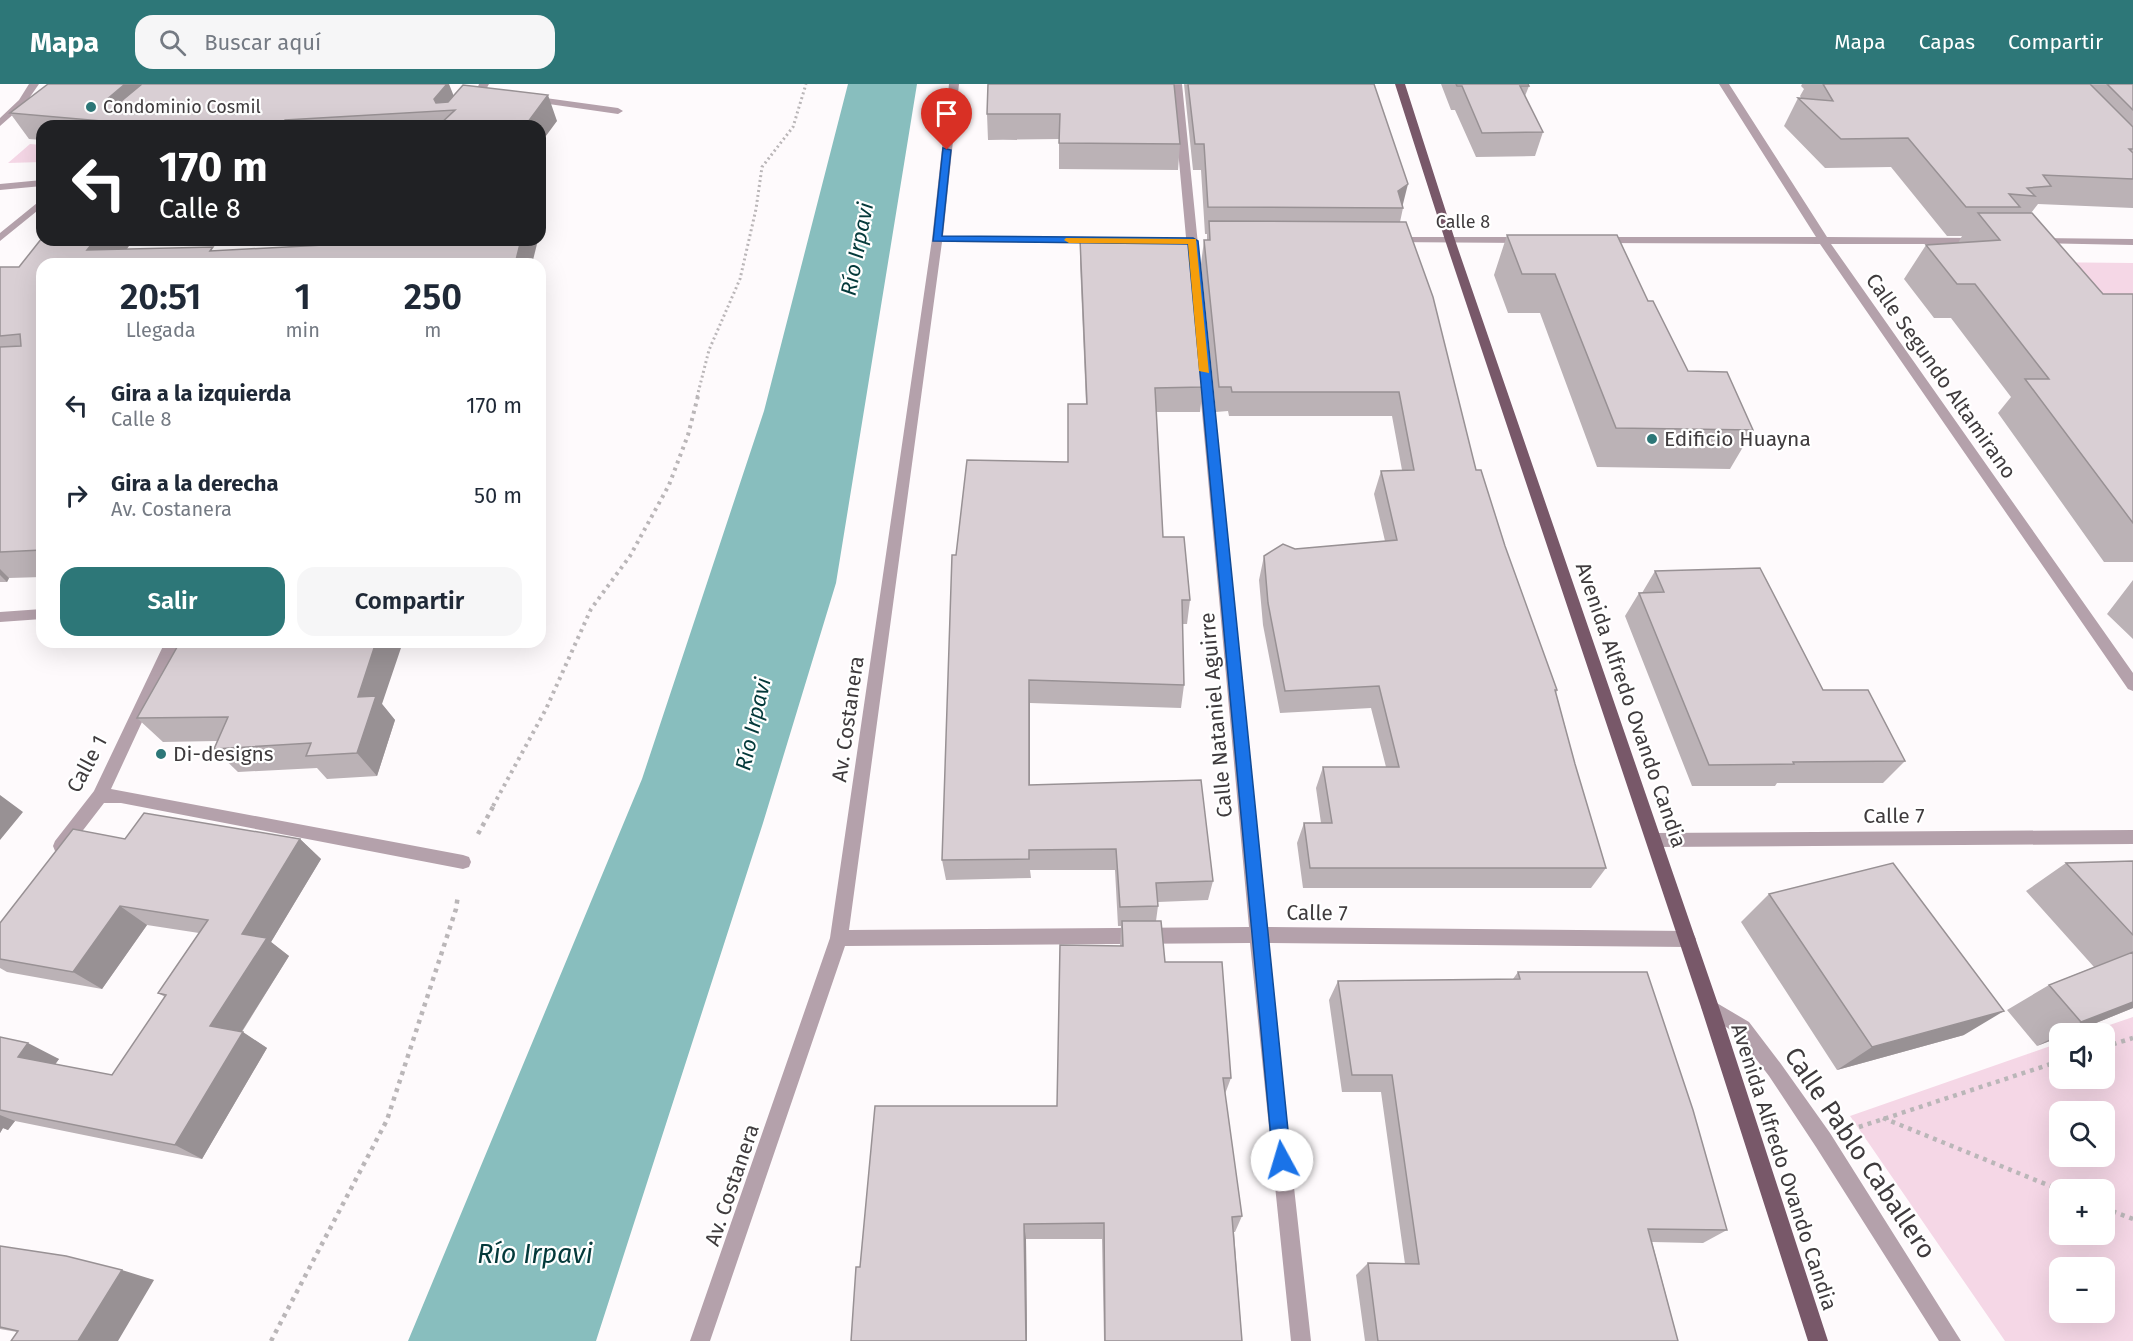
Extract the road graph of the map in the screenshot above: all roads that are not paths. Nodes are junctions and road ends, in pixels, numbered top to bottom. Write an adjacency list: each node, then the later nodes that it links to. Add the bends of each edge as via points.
1 (34, 84): 11 (street)
2 (954, 84): 16 (street, Av. Costanera)
3 (1177, 84): 35 (street, Calle Nataniel Aguirre)
4 (1400, 84): 19 (main road, Avenida Alfredo Ovando Candia)
5 (1724, 84): 22 (street, Calle Segundo Altamirano)
6 (482, 88): 7 (street); 10 (street)
7 (491, 94)
8 (514, 97): 9 (street)
9 (618, 111)
10 (457, 120)
11 (0, 123)
12 (36, 184): 13 (street)
13 (0, 187)
14 (36, 207): 15 (street)
15 (0, 238)
16 (937, 239): 17 (street); 36 (street, Av. Costanera)
17 (1111, 240)
18 (1380, 240): 19 (street, Calle 8)
19 (1450, 240): 20 (street, Calle 8); 32 (main road, Avenida Alfredo Ovando Candia)
20 (1531, 240)
21 (1590, 240): 22 (street)
22 (1823, 240): 23 (street); 29 (street, Calle Segundo Altamirano)
23 (1990, 241)
24 (2026, 241): 25 (street)
25 (2133, 242)
26 (36, 614): 27 (street)
27 (0, 617)
28 (169, 648): 30 (street, Calle 1)
29 (2133, 685)
30 (100, 796): 33 (street, Calle 1); 34 (street, via 121,796)
31 (2133, 837): 32 (street, Calle 7)
32 (1654, 840): 37 (main road, Avenida Alfredo Ovando Candia)
33 (50, 859)
34 (462, 862)
35 (1258, 935): 36 (street, Calle 7); 37 (street, Calle 7); 40 (street, Calle Nataniel Aguirre)
36 (839, 938): 39 (street, Av. Costanera)
37 (1687, 939): 38 (main road, Avenida Alfredo Ovando Candia)
38 (1710, 1007): 41 (main road, Avenida Alfredo Ovando Candia); 42 (street, Calle Pablo Caballero, via 1743,1028 1775,1070)
39 (700, 1341)
40 (1301, 1341)
41 (1818, 1341)
42 (1952, 1341)

